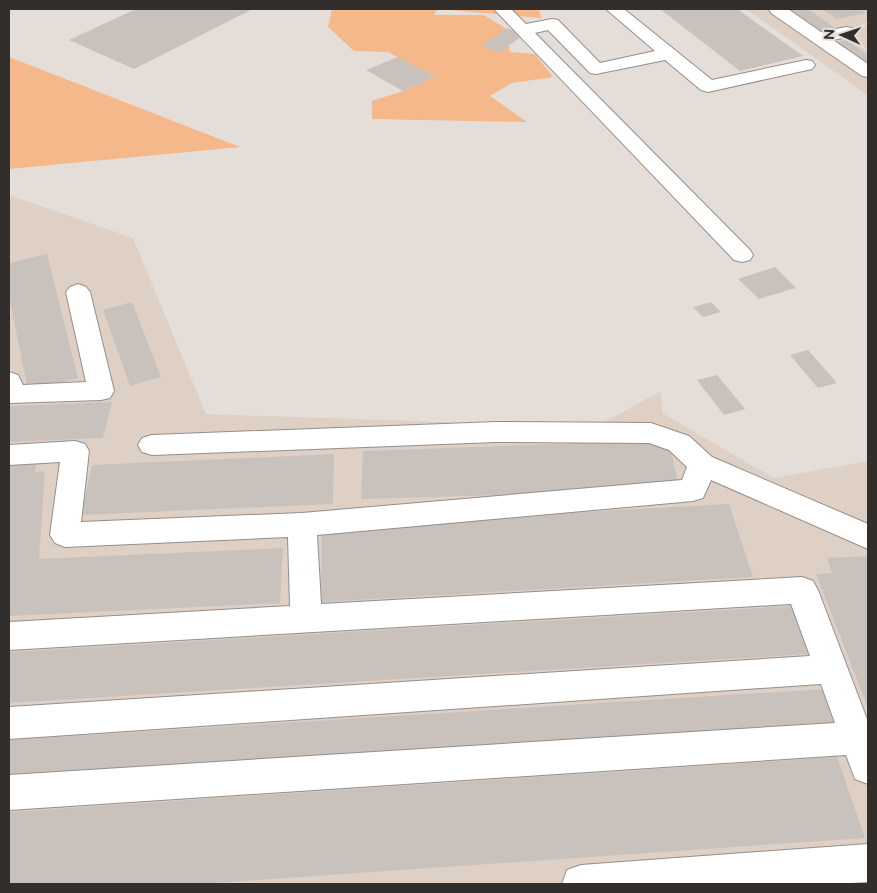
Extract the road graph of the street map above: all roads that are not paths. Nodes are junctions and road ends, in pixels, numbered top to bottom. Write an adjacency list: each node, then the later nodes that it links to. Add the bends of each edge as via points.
1 (502, 9): 4 (lane)
2 (614, 9): 7 (lane)
3 (777, 9): 6 (lane)
4 (522, 30): 7 (lane, via 552,24 596,69); 10 (lane)
5 (846, 32): 6 (lane)
6 (818, 38): 9 (lane)
7 (669, 54): 8 (lane, via 708,86)
8 (806, 64)
9 (868, 72)
10 (742, 255)
11 (78, 292): 12 (lane, via 101,391 12,395)
12 (9, 381)
13 (152, 445): 15 (lane, via 496,432 651,433 679,443)
14 (9, 455): 16 (lane, via 75,450 65,535)
15 (702, 464): 16 (lane, via 693,490); 17 (lane)
16 (302, 525): 18 (lane)
17 (868, 537)
18 (306, 619): 19 (lane); 20 (lane, via 802,590)
19 (9, 636)
20 (832, 669): 21 (lane); 22 (lane)
21 (9, 723)
22 (863, 753): 23 (lane)
23 (9, 793)
24 (868, 863): 25 (lane)
25 (581, 884)

